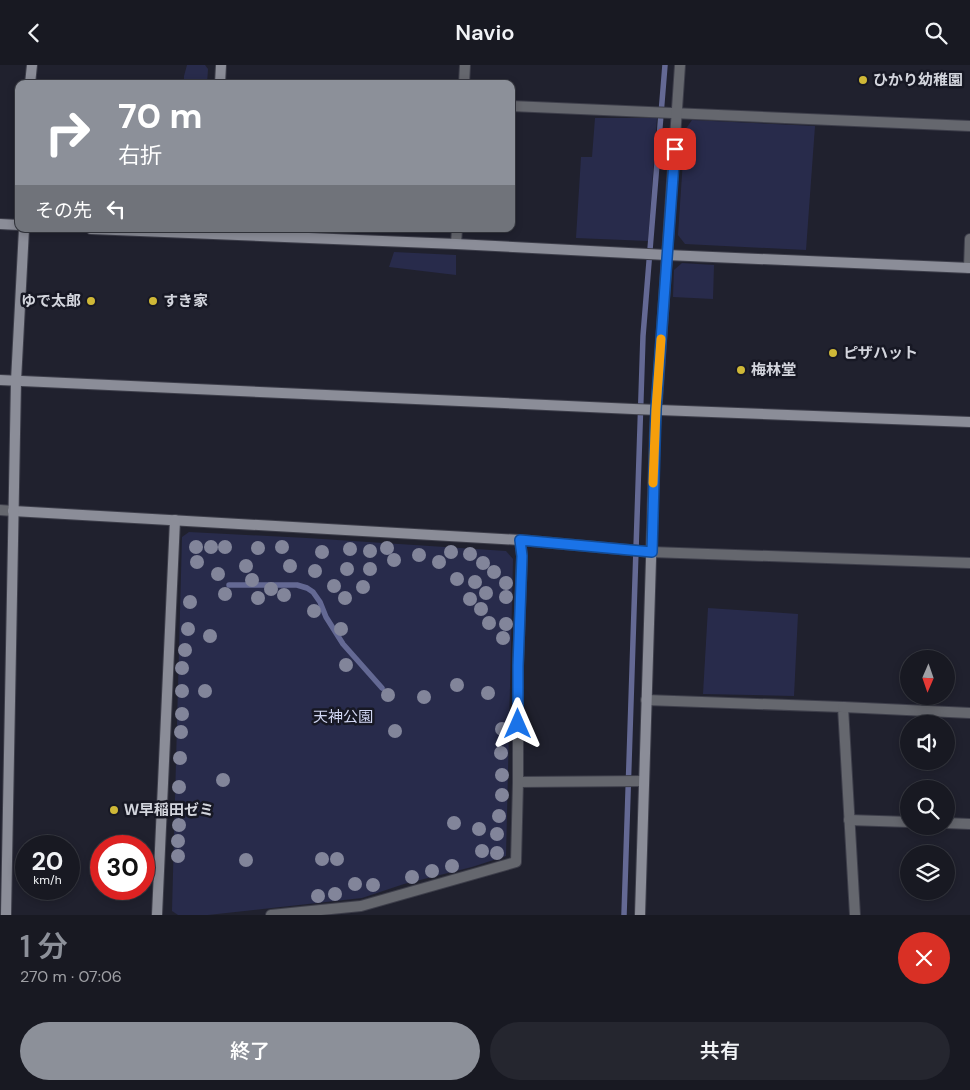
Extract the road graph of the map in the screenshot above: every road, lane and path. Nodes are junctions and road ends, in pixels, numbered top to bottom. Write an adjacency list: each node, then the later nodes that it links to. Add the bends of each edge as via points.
1 (32, 65): 5 (street)
2 (221, 65): 6 (street)
3 (465, 65): 7 (street)
4 (680, 65): 9 (street)
5 (30, 80)
6 (220, 80)
7 (464, 80)
8 (515, 106): 9 (street)
9 (677, 113): 10 (street); 18 (street)
10 (970, 126)
11 (0, 224): 12 (street)
12 (15, 225)
13 (24, 232): 21 (street)
14 (208, 232): 17 (street)
15 (457, 232): 17 (street)
16 (970, 239): 19 (street)
17 (456, 245): 18 (street)
18 (667, 255): 19 (street); 22 (street)
19 (970, 268)
20 (0, 380): 21 (street)
21 (16, 381): 22 (street); 25 (street)
22 (656, 409): 23 (street); 28 (street)
23 (970, 422)
24 (0, 510): 25 (street)
25 (13, 511): 26 (street); 39 (street)
26 (175, 520): 27 (street); 40 (street)
27 (520, 540): 28 (street); 34 (street)
28 (652, 552): 29 (street); 30 (street)
29 (970, 563)
30 (646, 700): 31 (street); 33 (street)
31 (843, 707): 32 (street); 35 (street)
32 (970, 713)
33 (644, 781): 34 (street); 42 (street)
34 (518, 782): 41 (street, via 516,862 361,906)
35 (849, 820): 36 (street); 43 (street)
36 (900, 822)
37 (955, 823): 38 (street)
38 (970, 824)
39 (6, 915)
40 (158, 915)
41 (271, 915)
42 (640, 915)
43 (855, 915)

